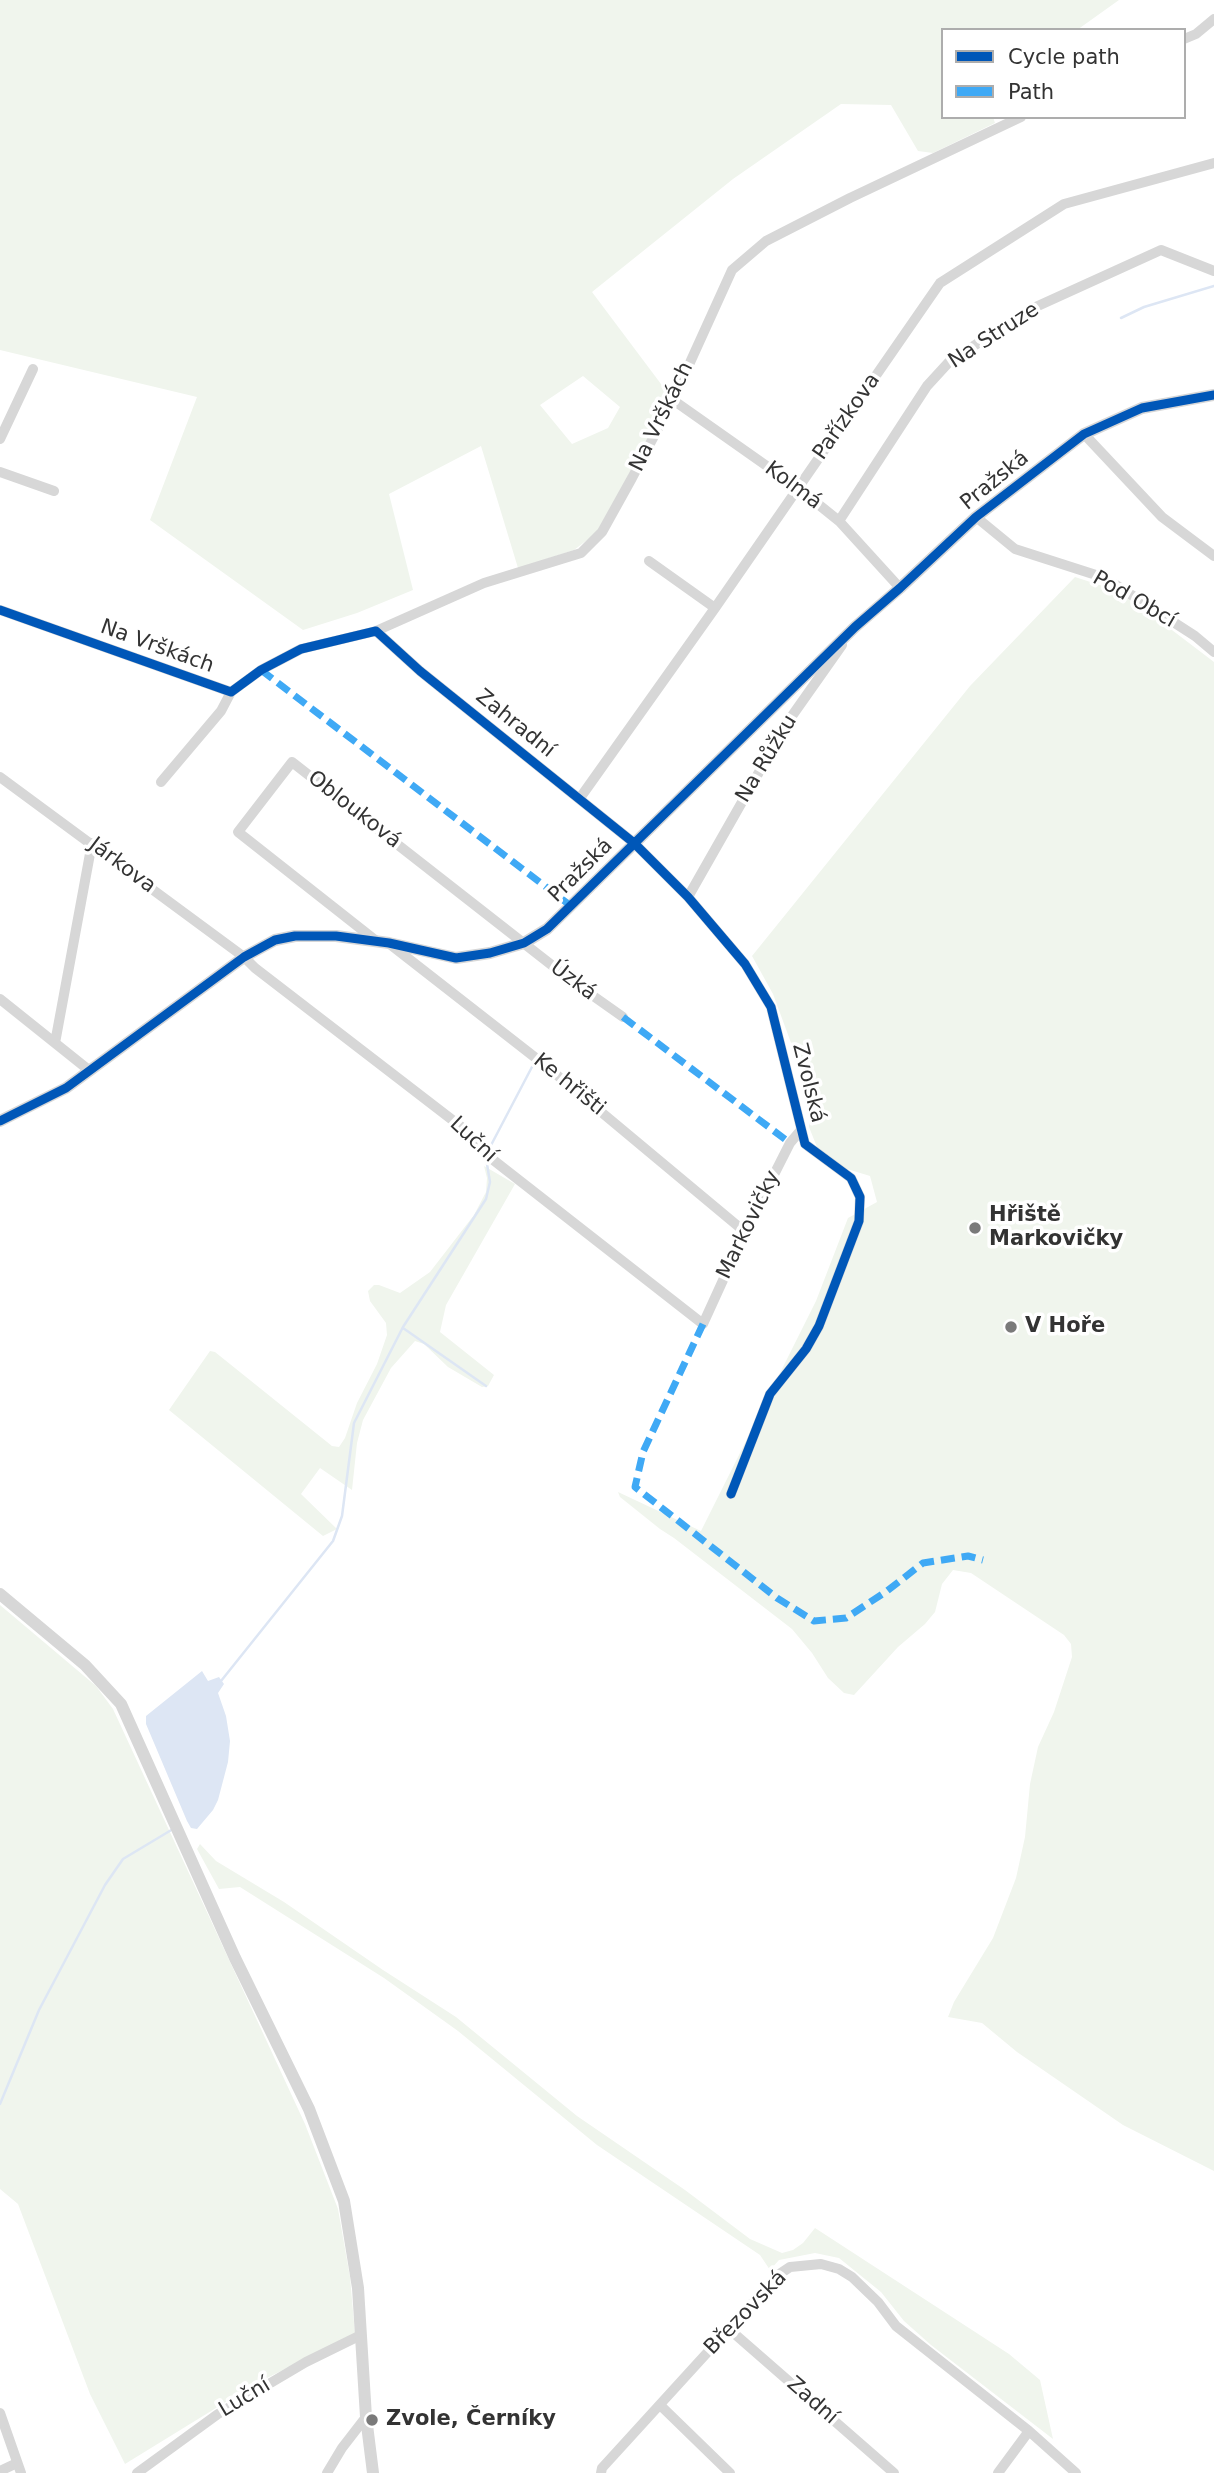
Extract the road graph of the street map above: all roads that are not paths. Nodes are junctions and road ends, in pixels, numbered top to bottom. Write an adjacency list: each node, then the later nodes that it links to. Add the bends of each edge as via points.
1 (1214, 19): 2 (street)
2 (1186, 38)
3 (1017, 119): 8 (street, Na Vrškách, via 766,241 732,270)
4 (1214, 163): 12 (street, Pařízkova, via 1064,204 940,283)
5 (1214, 271): 15 (street, Na Struze, via 1161,250 1028,310 949,362 927,386)
6 (33, 369): 10 (street)
7 (1214, 395): 9 (street, Pražská, via 1142,408)
8 (673, 400): 12 (street, Kolmá); 22 (street, Na Vrškách, via 602,532 581,553 484,583)
9 (1084, 433): 14 (street, Pražská); 16 (street, via 1162,517)
10 (0, 439)
11 (0, 472): 13 (street)
12 (798, 488): 15 (street, Kolmá); 19 (street, Pařízkova)
13 (54, 491)
14 (976, 517): 18 (street, Pražská); 23 (street, Pod Obcí, via 1015,549 1116,585)
15 (839, 521): 18 (street, Kolmá)
16 (1214, 556)
17 (649, 561): 19 (street)
18 (900, 588): 21 (street, Pražská)
19 (715, 608): 27 (street, Pařízkova)
20 (0, 610): 24 (street, Na Vrškách)
21 (855, 626): 29 (street, Pražská); 30 (street, Na Růžku, via 787,723)
22 (376, 631): 24 (street, Na Vrškách, via 302,649); 27 (street, Zahradní)
23 (1214, 652)
24 (231, 692): 26 (street, via 221,711)
25 (0, 777): 28 (street, Járkova)
26 (161, 782)
27 (580, 798): 29 (street, Zahradní)
28 (92, 843): 34 (street, Járkova); 37 (street)
29 (634, 843): 30 (street, Zvolská); 33 (street, Pražská, via 547,929)
30 (688, 897): 40 (street, Zvolská, via 745,964 771,1007)
31 (376, 940): 32 (street, Pražská); 33 (street, Oblouková, via 238,832 292,762); 34 (street, Pražská, via 295,936 275,940)
32 (389, 943): 33 (street, Pražská, via 456,958); 41 (street, Ke hřišti, via 547,1066)
33 (524, 943): 36 (street, Úzká)
34 (244, 957): 38 (street, Pražská); 42 (street, Luční)
35 (0, 999): 37 (street)
36 (623, 1017)
37 (55, 1043): 38 (street)
38 (90, 1071): 39 (street, Pražská)
39 (0, 1121)
40 (801, 1130): 41 (street, Markovičky); 43 (street, Zvolská, via 805,1144 851,1178 860,1197 859,1221 819,1326 770,1394)
41 (745, 1232): 42 (street, Markovičky)
42 (703, 1324)
43 (731, 1494)
44 (0, 1594): 46 (street, via 85,1665 121,1704 235,1958 309,2109 344,2201)
45 (729, 2329): 47 (street, Březovská); 50 (street, Březovská, via 790,2267 821,2264 839,2269 878,2302 896,2326); 58 (street, Zadní)
46 (361, 2335): 49 (street); 53 (street, Luční, via 218,2414)
47 (660, 2405): 56 (street, Březovská); 57 (street)
48 (0, 2413): 51 (street)
49 (366, 2417): 54 (street); 55 (street)
50 (1029, 2431): 59 (street); 60 (street, Březovská)
51 (19, 2468): 52 (street)
52 (0, 2471)
53 (137, 2473)
54 (327, 2473)
55 (373, 2473)
56 (601, 2473)
57 (730, 2473)
58 (894, 2473)
59 (998, 2473)
60 (1076, 2473)

